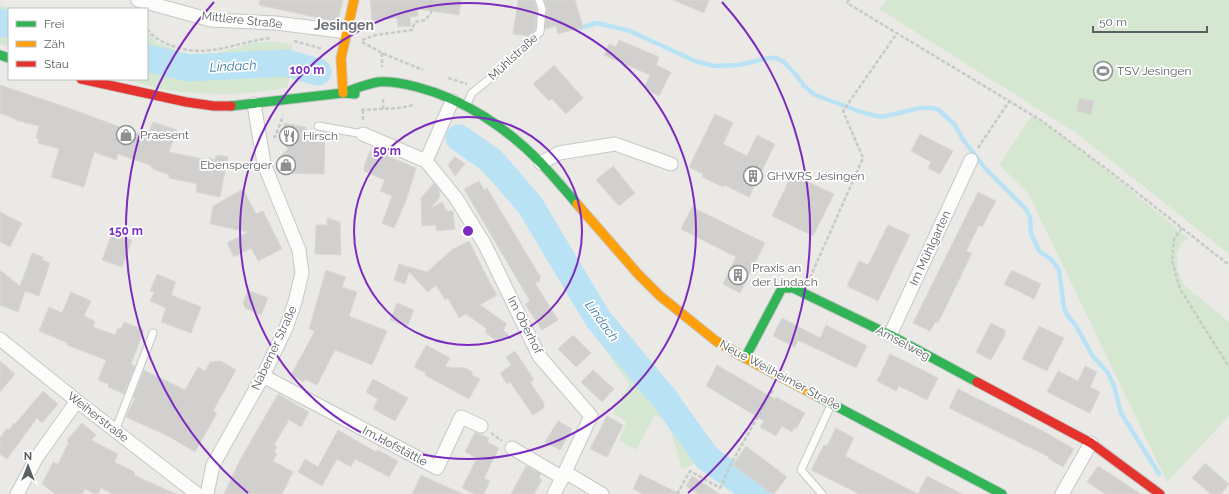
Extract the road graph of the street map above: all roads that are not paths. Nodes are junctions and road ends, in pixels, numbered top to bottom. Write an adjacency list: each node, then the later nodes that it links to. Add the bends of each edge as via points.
1 (138, 0): 4 (street, Mittlere Straße, via 211,20)
2 (354, 0): 4 (main road)
3 (539, 0): 11 (lane, Mühlstraße, via 542,9 540,32 472,93)
4 (347, 32): 6 (main road, via 341,58)
5 (86, 80): 10 (main road, via 186,102 226,106)
6 (343, 93): 7 (main road); 8 (main road, Neue Weilheimer Straße, via 362,85 383,82 420,88); 10 (main road)
7 (362, 95)
8 (452, 101): 9 (main road, Neue Weilheimer Straße); 11 (main road, Neue Weilheimer Straße); 15 (street)
9 (421, 102)
10 (254, 104): 22 (street, Naberner Straße, via 264,164 299,250 302,273 286,328)
11 (466, 106): 16 (main road, Neue Weilheimer Straße, via 489,119)
12 (318, 126): 13 (lane)
13 (363, 134): 15 (street, Im Oberhof)
14 (971, 160): 19 (street, Im Mühlgarten)
15 (426, 161): 29 (street, Im Oberhof, via 456,198 485,245 539,356 591,416)
16 (541, 163): 17 (street, via 559,153 615,144); 21 (main road, Neue Weilheimer Straße, via 660,296 716,341)
17 (671, 164)
18 (154, 333): 26 (lane)
19 (890, 336): 21 (main road, Amselweg, via 793,288 782,288); 27 (main road, Amselweg)
20 (0, 339): 23 (street, Weiherstraße)
21 (745, 358): 24 (main road, Neue Weilheimer Straße)
22 (263, 376): 25 (street, Im Hofstättle, via 437,468 461,417); 32 (street, Naberner Straße, via 213,466)
23 (77, 402): 26 (street, Weiherstraße); 30 (street, via 36,457)
24 (832, 403): 35 (lane, via 801,470); 36 (main road, Neue Weilheimer Straße)
25 (481, 426)
26 (115, 431): 31 (street, Weiherstraße)
27 (1090, 443): 37 (street); 38 (main road, Amselweg)
28 (512, 448): 29 (street)
29 (564, 475): 33 (street); 34 (street)
30 (16, 494)
31 (197, 494)
32 (207, 494)
33 (554, 494)
34 (602, 494)
35 (822, 494)
36 (1002, 494)
37 (1062, 494)
38 (1160, 494)

